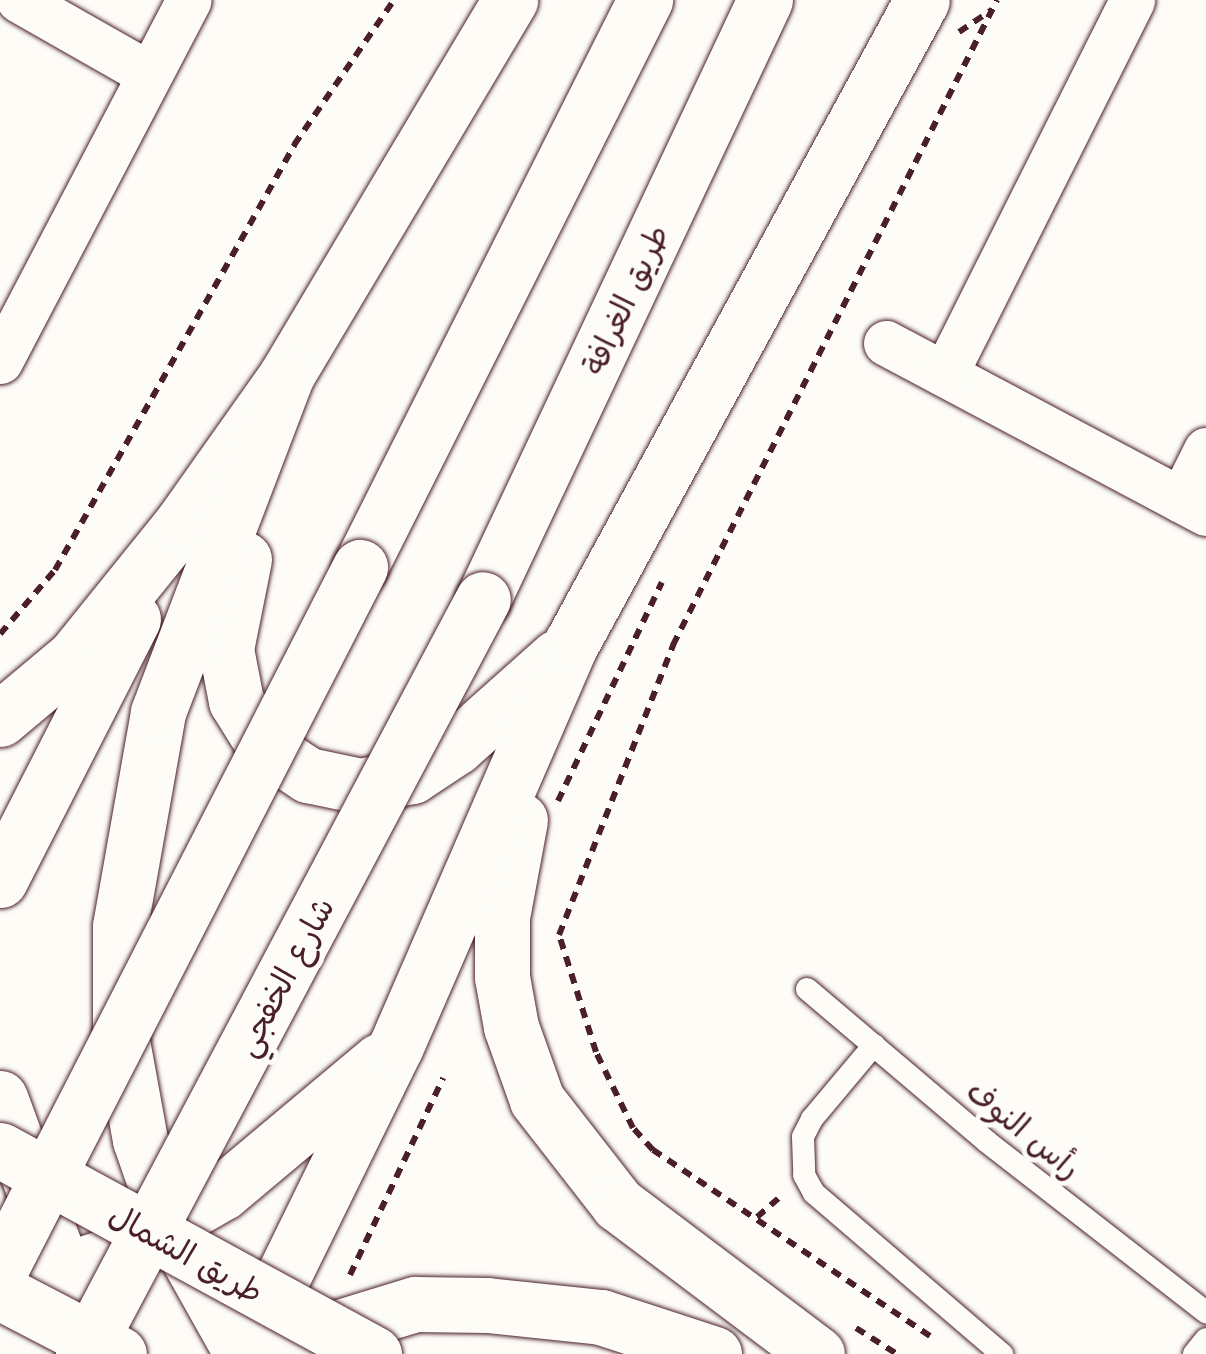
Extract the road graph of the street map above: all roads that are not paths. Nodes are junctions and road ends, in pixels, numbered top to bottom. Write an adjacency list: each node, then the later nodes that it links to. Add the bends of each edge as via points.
1 (19, 0): 8 (street)
2 (189, 0): 8 (street)
3 (510, 0): 13 (highway)
4 (645, 0): 27 (highway, bridge)
5 (765, 0): 17 (highway, طريق الغرافة)
6 (1132, 0): 12 (street)
7 (937, 18): 18 (highway)
8 (146, 72): 9 (street)
9 (12, 311): 11 (street)
10 (886, 343): 12 (street)
11 (0, 361)
12 (944, 374): 15 (street)
13 (286, 376): 16 (highway); 18 (highway, via 226,649 236,701 264,746 308,776 342,783 412,776 456,747); 26 (highway, via 158,712 128,858 120,1030 140,1140)
14 (1206, 450): 15 (street)
15 (1194, 506)
16 (182, 523): 19 (highway, via 74,657); 20 (highway)
17 (483, 599): 34 (highway, شارع الخفجي, bridge)
18 (571, 644): 23 (highway); 31 (highway, via 509,858 502,917 505,1004 528,1080 547,1119 618,1204)
19 (0, 718)
20 (0, 880)
21 (807, 989): 22 (lane, رأس النوف)
22 (874, 1045): 30 (lane, رأس النوف); 39 (lane, via 812,1119 800,1156 804,1176 814,1193)
23 (396, 1046): 26 (highway, via 223,1192); 36 (highway)
24 (0, 1098): 28 (highway)
25 (0, 1150): 33 (highway, طريق الشمال, bridge)
26 (168, 1224): 28 (highway); 36 (highway)
27 (0, 1270)
28 (68, 1274): 29 (highway); 34 (highway)
29 (0, 1291): 35 (highway, bridge)
30 (1206, 1312)
31 (832, 1338)
32 (1206, 1339): 40 (lane)
33 (350, 1342): 37 (highway); 38 (highway, via 415,1304 532,1308 645,1328)
34 (86, 1354)
35 (119, 1354)
36 (243, 1354)
37 (254, 1354)
38 (714, 1354)
39 (1002, 1354)
40 (1194, 1354)

